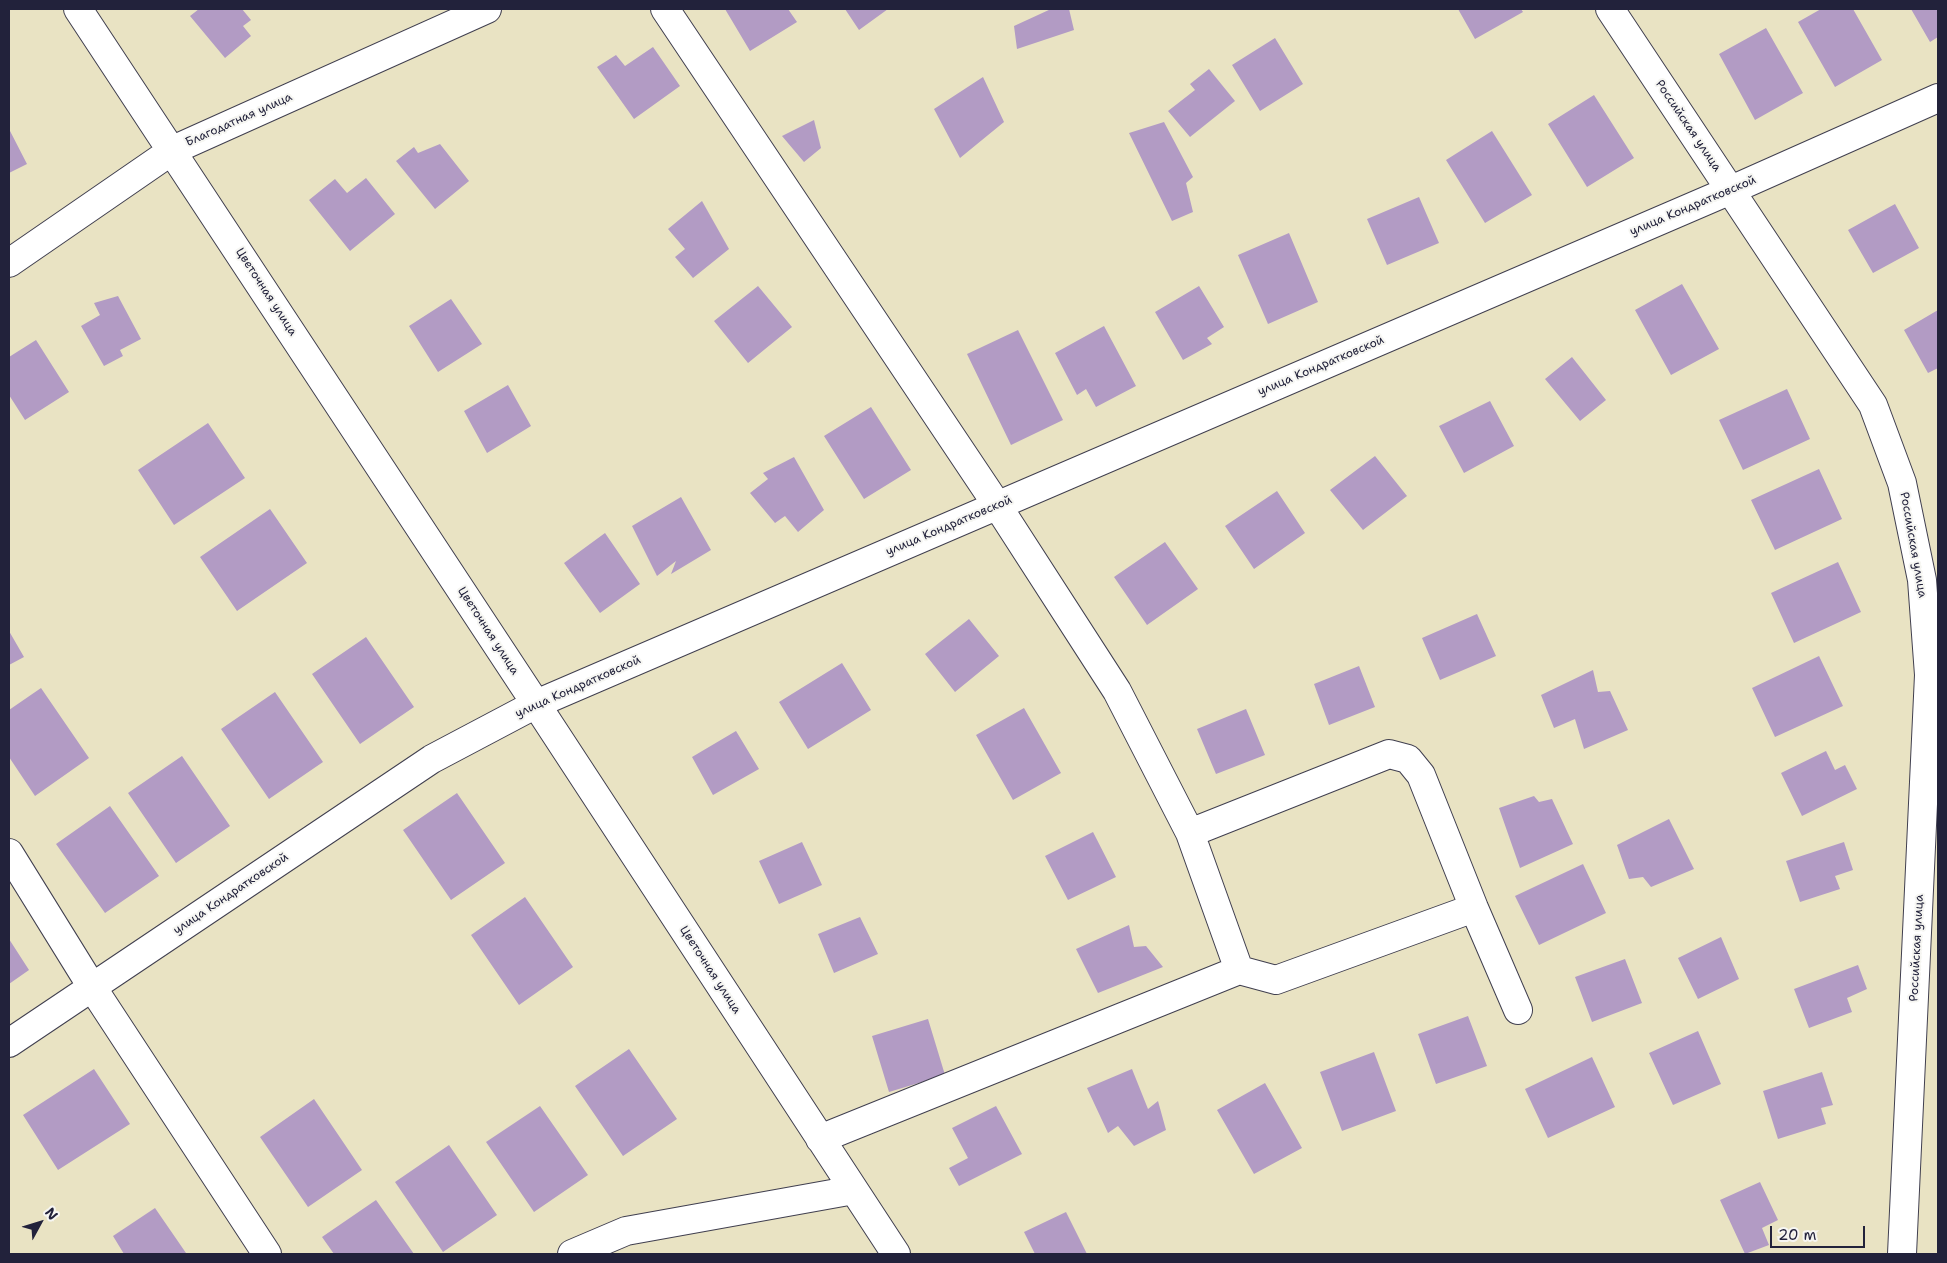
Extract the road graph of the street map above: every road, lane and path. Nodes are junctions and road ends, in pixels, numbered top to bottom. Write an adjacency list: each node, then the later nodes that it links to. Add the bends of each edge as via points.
1 (78, 9): 6 (street, Цветочная улица)
2 (487, 9): 6 (street, Благодатная улица)
3 (664, 9): 9 (street)
4 (1610, 9): 7 (street, Российская улица)
5 (1938, 98): 7 (street, улица Кондратковской)
6 (172, 150): 8 (street, Благодатная улица); 10 (street, Цветочная улица)
7 (1731, 190): 9 (street, улица Кондратковской); 23 (street, Российская улица, via 1873,405 1902,483 1922,580 1929,675)
8 (9, 263)
9 (997, 505): 10 (street, улица Кондратковской); 11 (street, via 1116,691)
10 (536, 704): 15 (street, улица Кондратковской, via 432,758); 18 (street, Цветочная улица)
11 (1190, 834): 13 (street, via 1389,754 1399,756 1408,759 1421,775); 14 (street)
12 (9, 853): 15 (street)
13 (1474, 908): 14 (street, via 1276,980); 16 (street)
14 (1239, 970): 18 (street)
15 (92, 987): 17 (street, улица Кондратковской); 20 (street)
16 (1518, 1010)
17 (9, 1043)
18 (820, 1138): 19 (street, Цветочная улица)
19 (854, 1190): 21 (street, via 626,1231); 22 (street, Цветочная улица)
20 (267, 1254)
21 (572, 1254)
22 (896, 1254)
23 (1902, 1254)

